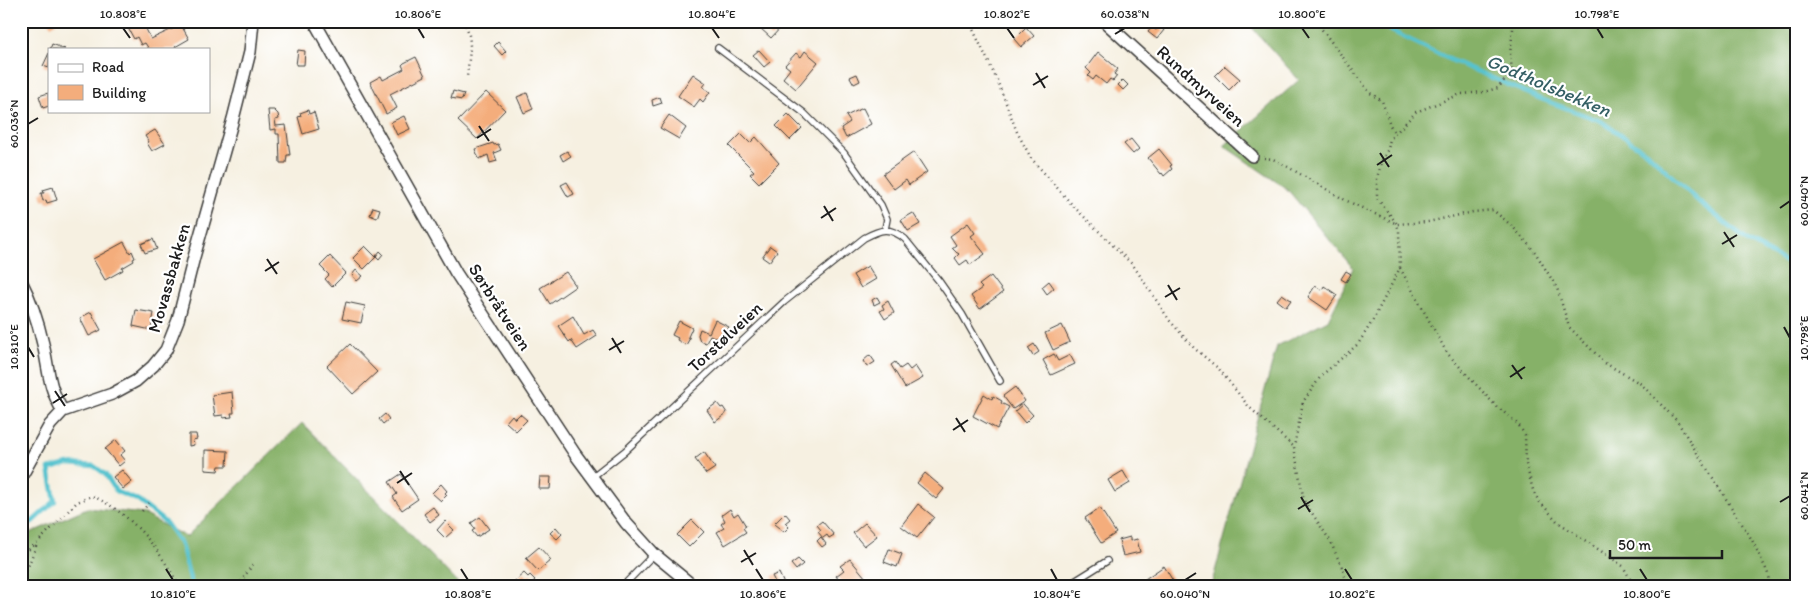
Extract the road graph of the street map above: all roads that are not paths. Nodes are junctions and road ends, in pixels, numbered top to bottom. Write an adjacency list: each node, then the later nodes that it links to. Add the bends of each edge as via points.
1 (253, 21): 9 (street, Movassbakken, via 250,52 233,119 178,320 166,350 136,381 112,394)
2 (314, 21): 10 (street, Sørbråtveien, via 456,273)
3 (1104, 21): 5 (street, Rundmyrveien)
4 (718, 48): 6 (lane, via 799,110 844,153 881,205 887,219)
5 (1252, 156)
6 (885, 229): 8 (lane, via 905,239 939,281); 10 (lane, Torstølveien, via 864,238 784,302 625,451)
7 (21, 281): 9 (street, via 40,330 51,388)
8 (1000, 381)
9 (62, 411): 11 (street, via 50,425)
10 (592, 476): 12 (street, Sørbråtveien)
11 (21, 477)
12 (654, 554): 14 (lane); 15 (street, Sørbråtveien)
13 (1106, 561): 16 (lane)
14 (623, 586)
15 (693, 586)
16 (1068, 586)

